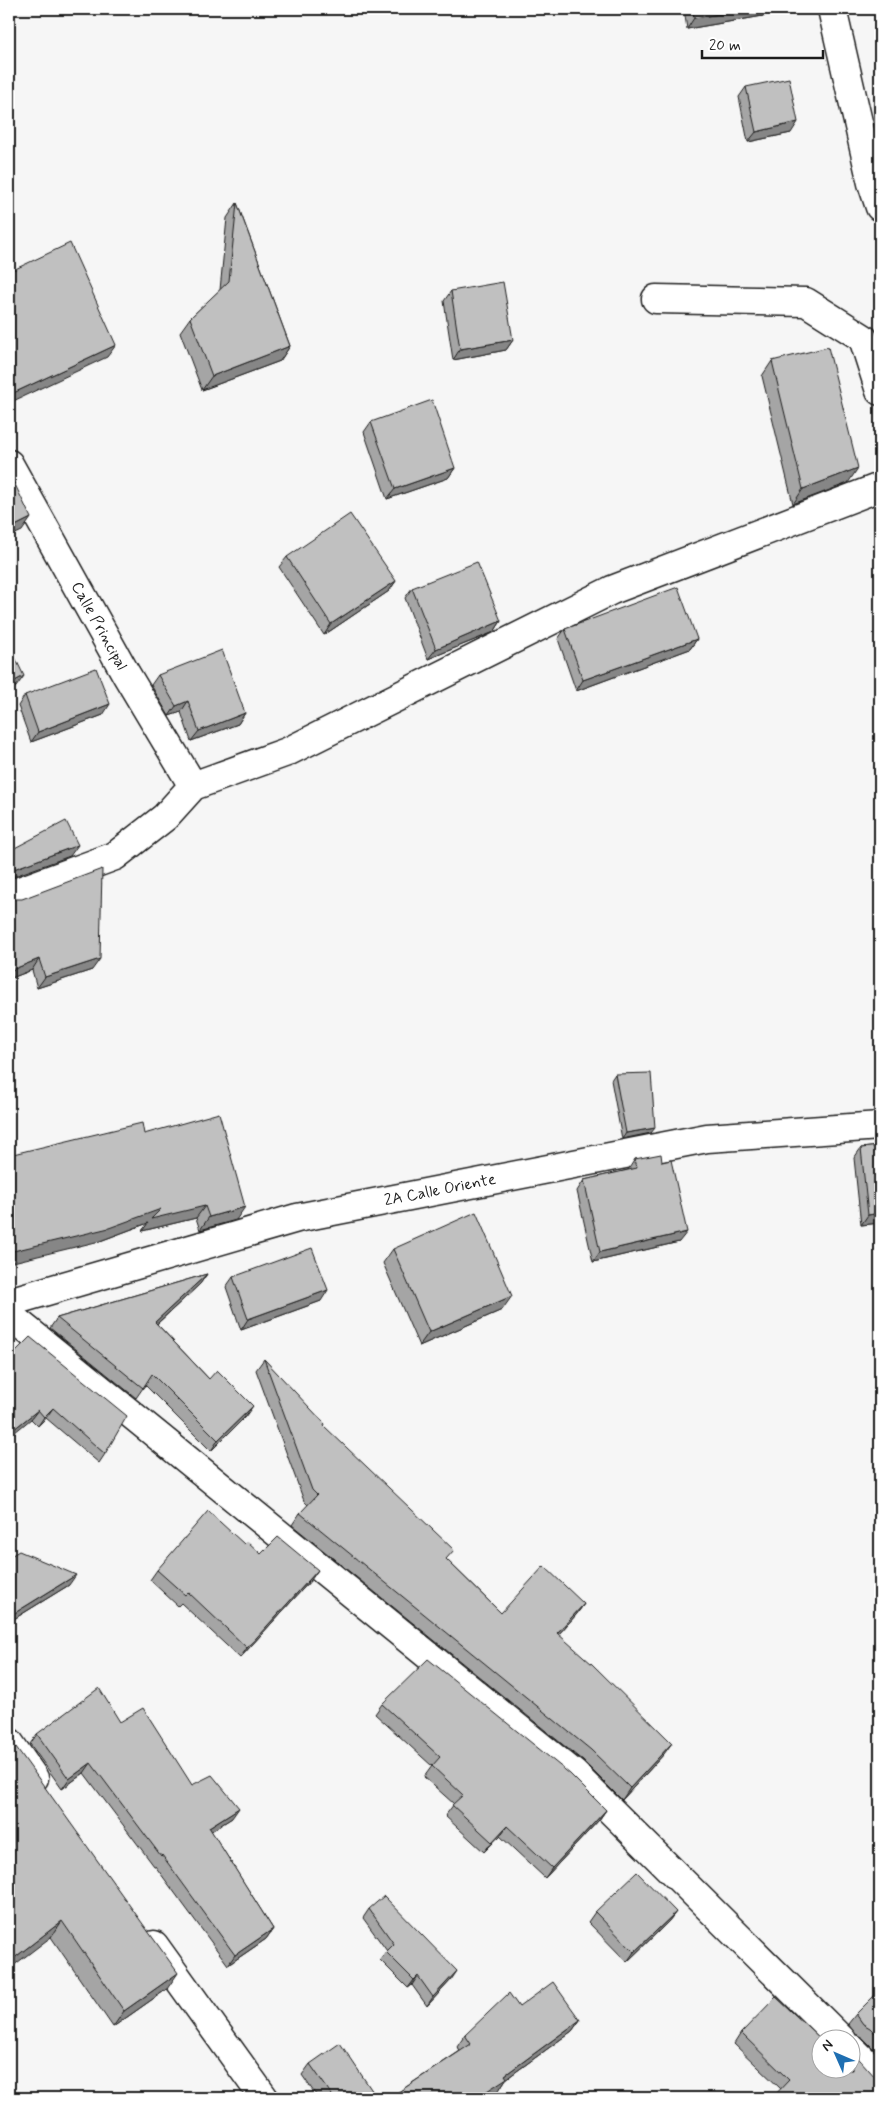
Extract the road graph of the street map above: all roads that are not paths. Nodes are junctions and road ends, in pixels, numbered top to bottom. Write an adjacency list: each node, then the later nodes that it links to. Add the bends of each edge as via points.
1 (832, 9): 2 (street)
2 (880, 208)
3 (656, 299): 4 (street, via 806,302 863,338)
4 (880, 391)
5 (9, 464): 7 (street, Calle Principal, via 126,674)
6 (880, 487): 7 (street, via 612,590 287,752)
7 (193, 786): 8 (street, via 165,817 115,856)
8 (9, 895)
9 (880, 1126): 10 (street, 2A Calle Oriente, via 707,1138 297,1218)
10 (9, 1302)
11 (9, 1315): 15 (street, via 573,1773)
12 (9, 1742): 13 (street)
13 (49, 1799)
14 (142, 1928): 18 (street)
15 (832, 2030)
16 (862, 2059): 17 (street)
17 (880, 2077)
18 (264, 2098)

